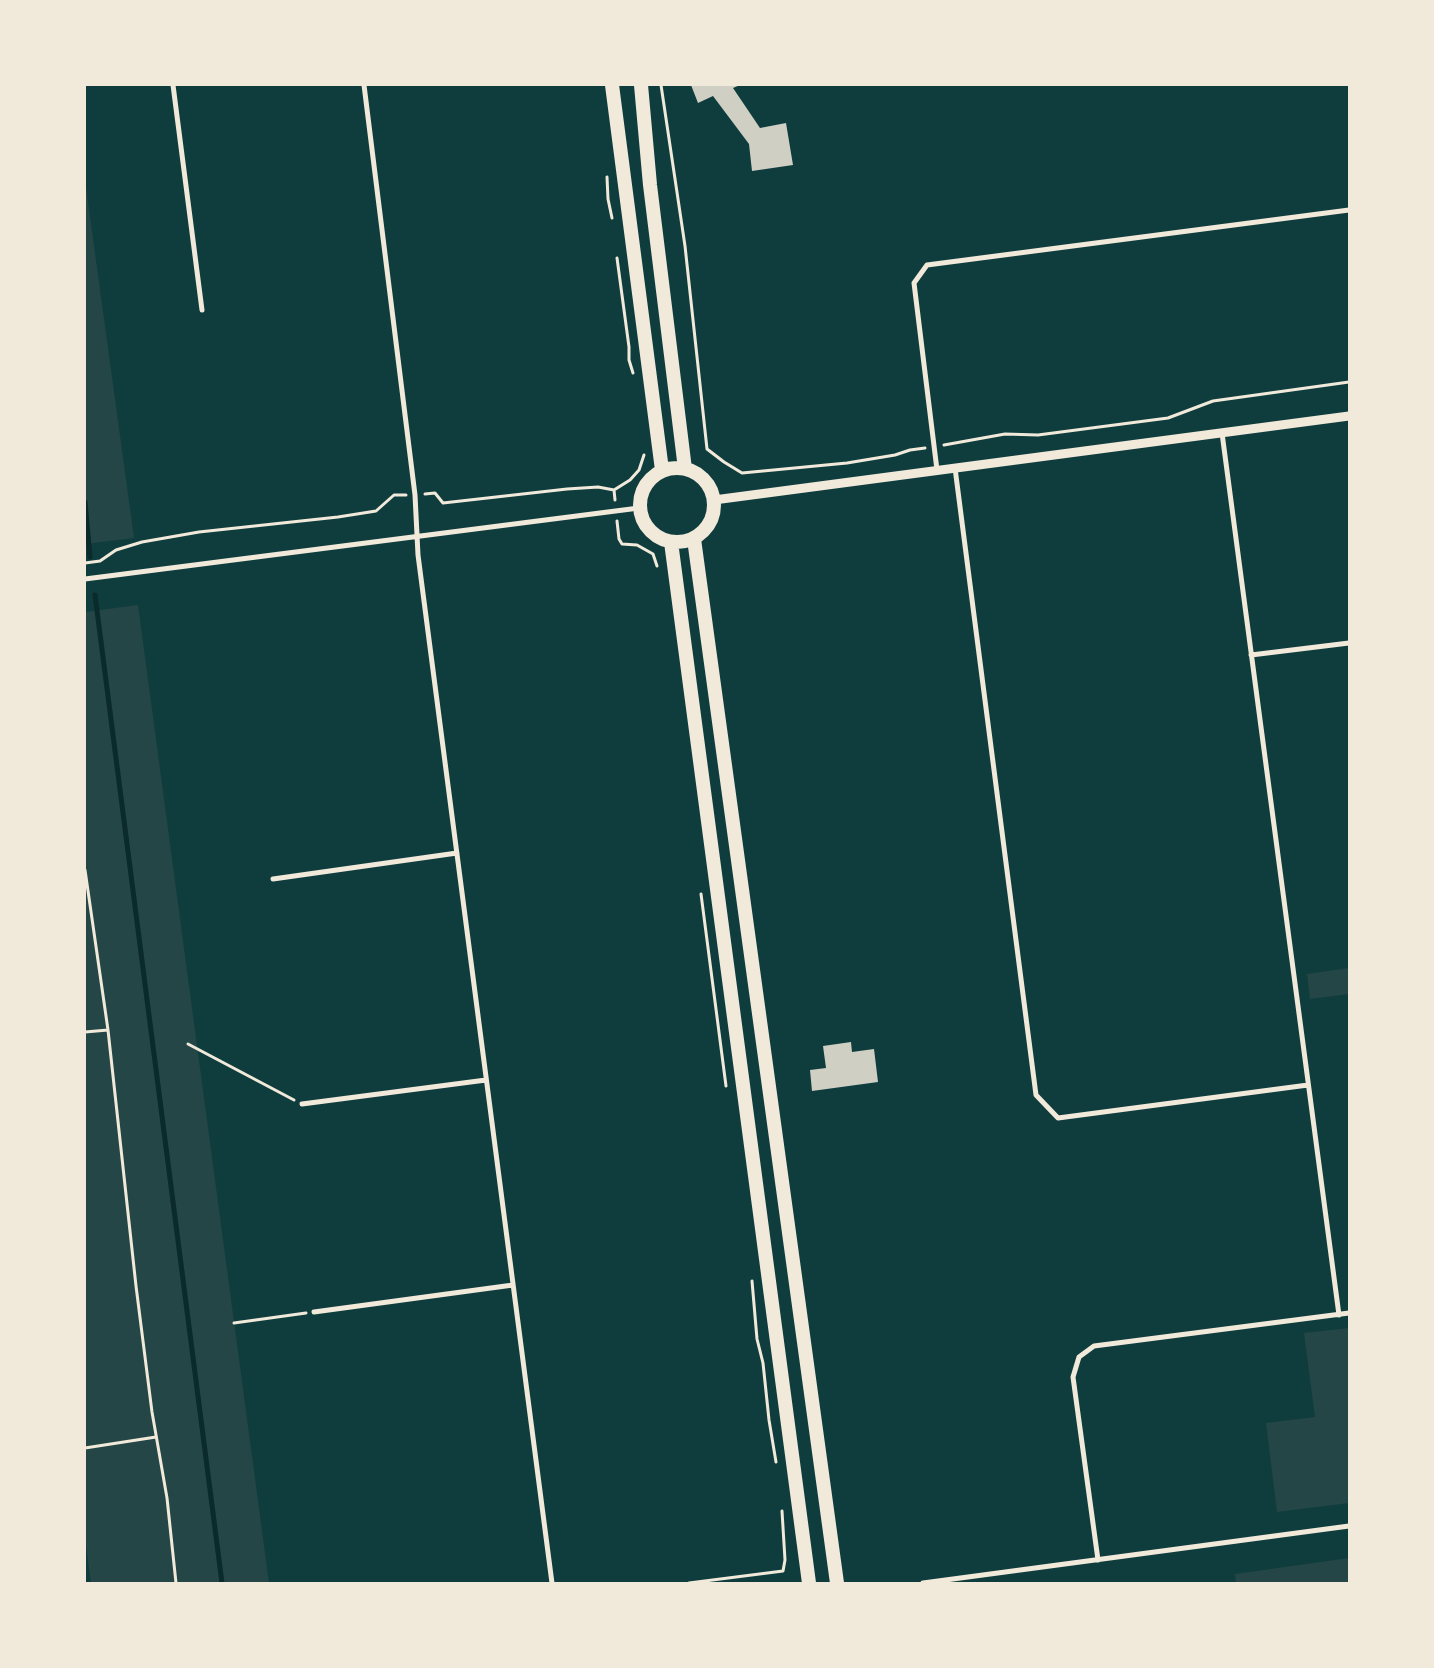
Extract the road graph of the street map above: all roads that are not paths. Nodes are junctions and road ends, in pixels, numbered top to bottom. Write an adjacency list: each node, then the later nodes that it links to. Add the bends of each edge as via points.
1 (173, 85): 6 (street)
2 (364, 85): 15 (street)
3 (612, 85): 11 (highway)
4 (641, 85): 9 (highway)
5 (1349, 210): 12 (street, via 927,265 914,283)
6 (202, 310)
7 (1349, 416): 8 (street)
8 (1222, 433): 10 (street); 20 (street)
9 (685, 468): 11 (highway); 13 (highway, via 705,480)
10 (955, 468): 12 (street); 24 (street, via 1036,1095 1058,1118)
11 (662, 470): 14 (highway, via 644,486)
12 (937, 470): 13 (street)
13 (714, 500): 16 (highway, via 710,522)
14 (639, 508): 15 (street); 17 (highway, via 649,531)
15 (418, 535): 18 (street); 21 (street)
16 (694, 539): 17 (highway); 34 (highway)
17 (671, 542): 33 (highway)
18 (85, 578)
19 (1349, 642): 20 (street)
20 (1251, 656): 24 (street)
21 (456, 853): 22 (street); 23 (street)
22 (273, 879)
23 (486, 1080): 25 (street); 26 (street)
24 (1308, 1085): 29 (street)
25 (302, 1104)
26 (513, 1285): 27 (street); 32 (street)
27 (314, 1312)
28 (1349, 1313): 29 (street)
29 (1338, 1315): 31 (street, via 1094,1346 1078,1358 1073,1378)
30 (1349, 1526): 31 (street)
31 (1098, 1560): 35 (street)
32 (552, 1583)
33 (809, 1583)
34 (837, 1583)
35 (923, 1583)

